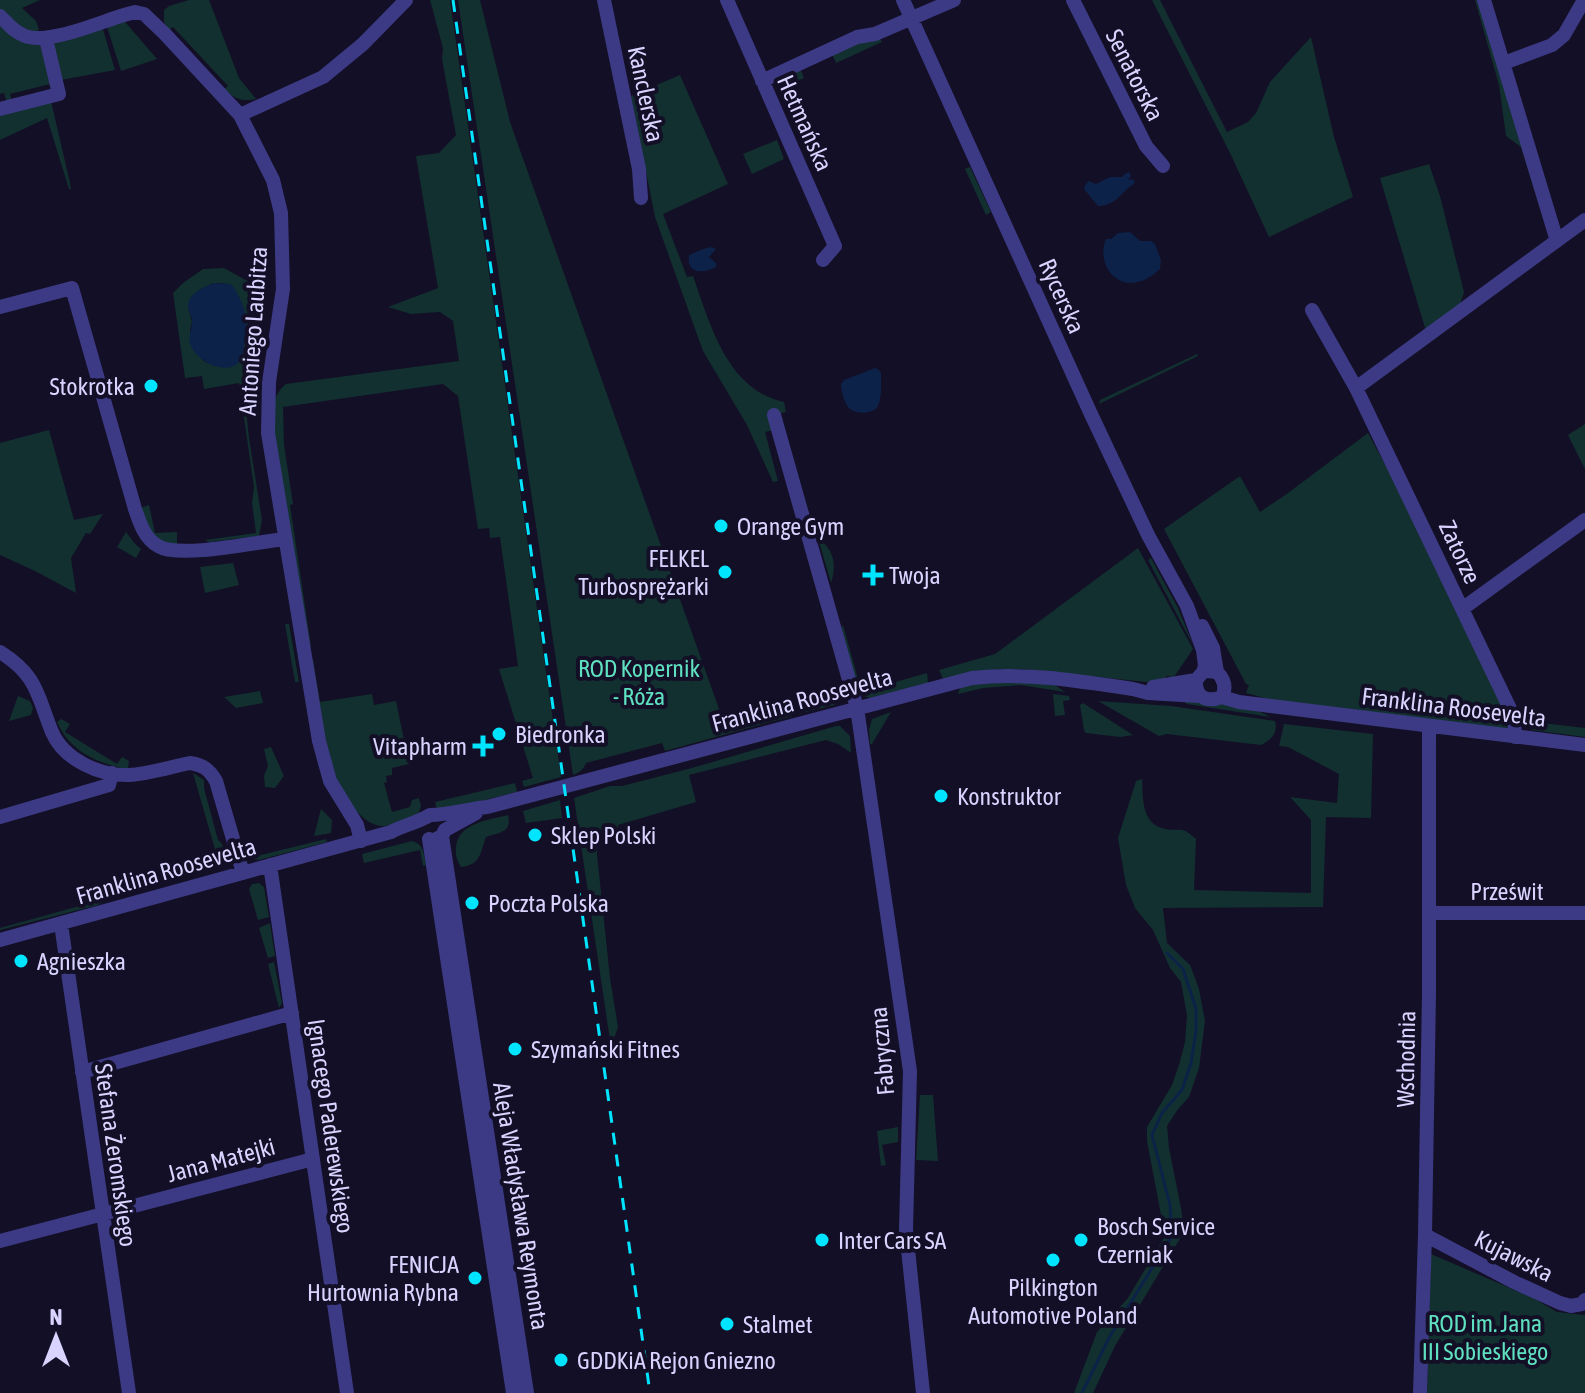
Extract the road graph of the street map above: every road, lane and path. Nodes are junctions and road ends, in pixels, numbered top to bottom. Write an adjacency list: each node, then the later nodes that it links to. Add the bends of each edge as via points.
1 (406, 0): 15 (street, via 323,77)
2 (604, 0): 17 (street, Kanclerska)
3 (727, 0): 13 (street, Hetmańska)
4 (903, 0): 10 (street, Rycerska)
5 (954, 0): 10 (street)
6 (1073, 0): 16 (street, Senatorska, via 1146,146)
7 (1484, 0): 12 (street)
8 (1584, 0): 12 (street, via 1552,45)
9 (0, 16): 11 (street, via 27,37)
10 (912, 18): 13 (street); 29 (street, Rycerska, via 1090,412 1187,606)
11 (46, 39): 14 (street, via 59,94); 15 (street, Antoniego Laubitza, via 135,12 144,14)
12 (1504, 63): 19 (street)
13 (762, 81): 20 (street, Hetmańska, via 835,246)
14 (0, 109)
15 (240, 115): 26 (street, Antoniego Laubitza, via 269,169 281,213 283,289 268,420)
16 (1163, 166)
17 (641, 198)
18 (1585, 220): 19 (street)
19 (1557, 241): 23 (street)
20 (823, 260)
21 (0, 307): 26 (street, via 72,288 139,524 158,547 190,551)
22 (1312, 310): 23 (street, Zatorze)
23 (1356, 388): 27 (street, Zatorze)
24 (774, 415): 34 (street, Fabryczna)
25 (1585, 520): 27 (street)
26 (284, 539): 41 (street, Antoniego Laubitza, via 319,741 330,781)
27 (1462, 609): 36 (street, Zatorze, via 1514,717)
28 (0, 652): 38 (street, via 32,680 61,746 84,764)
29 (1210, 676): 30 (street, Franklina Roosevelta); 31 (street, via 1196,689); 32 (street, via 1224,690); 33 (street, Franklina Roosevelta)
30 (1133, 689): 31 (street, Franklina Roosevelta); 34 (street, Franklina Roosevelta, via 1036,676 991,676)
31 (1199, 696): 32 (street, Franklina Roosevelta)
32 (1222, 697): 33 (street, Franklina Roosevelta)
33 (1269, 706): 35 (street, Franklina Roosevelta)
34 (857, 708): 40 (street, Franklina Roosevelta, via 487,807); 59 (street, Fabryczna, via 910,1071 906,1230)
35 (1429, 726): 36 (street, Franklina Roosevelta); 44 (street, Wschodnia)
36 (1515, 737): 37 (street, Franklina Roosevelta)
37 (1585, 745)
38 (112, 773): 39 (street, via 109,785); 43 (street, via 130,775 190,763 207,768 216,781)
39 (0, 817)
40 (437, 828): 41 (street, Franklina Roosevelta); 57 (street, Aleja Władysława Reymonta); 58 (street, Aleja Władysława Reymonta, via 446,840)
41 (361, 841): 42 (street, Franklina Roosevelta)
42 (270, 865): 43 (street, Franklina Roosevelta); 48 (street, Ignacego Paderewskiego)
43 (243, 873): 46 (street, Franklina Roosevelta)
44 (1429, 913): 45 (street, Prześwit); 52 (street, Wschodnia)
45 (1585, 913)
46 (61, 924): 47 (street, Franklina Roosevelta); 49 (street, Stefana Żeromskiego)
47 (0, 940)
48 (292, 1013): 49 (street); 50 (street, Ignacego Paderewskiego)
49 (82, 1072): 51 (street, Stefana Żeromskiego)
50 (313, 1159): 51 (street, Jana Matejki); 56 (street, Ignacego Paderewskiego)
51 (103, 1214): 53 (street, Jana Matejki); 55 (street, Stefana Żeromskiego)
52 (1425, 1235): 54 (street, Kujawska, via 1560,1303 1571,1306); 60 (street, Wschodnia)
53 (0, 1241)
54 (1585, 1300)
55 (129, 1393)
56 (347, 1393)
57 (513, 1393)
58 (527, 1393)
59 (923, 1393)
60 (1420, 1393)

